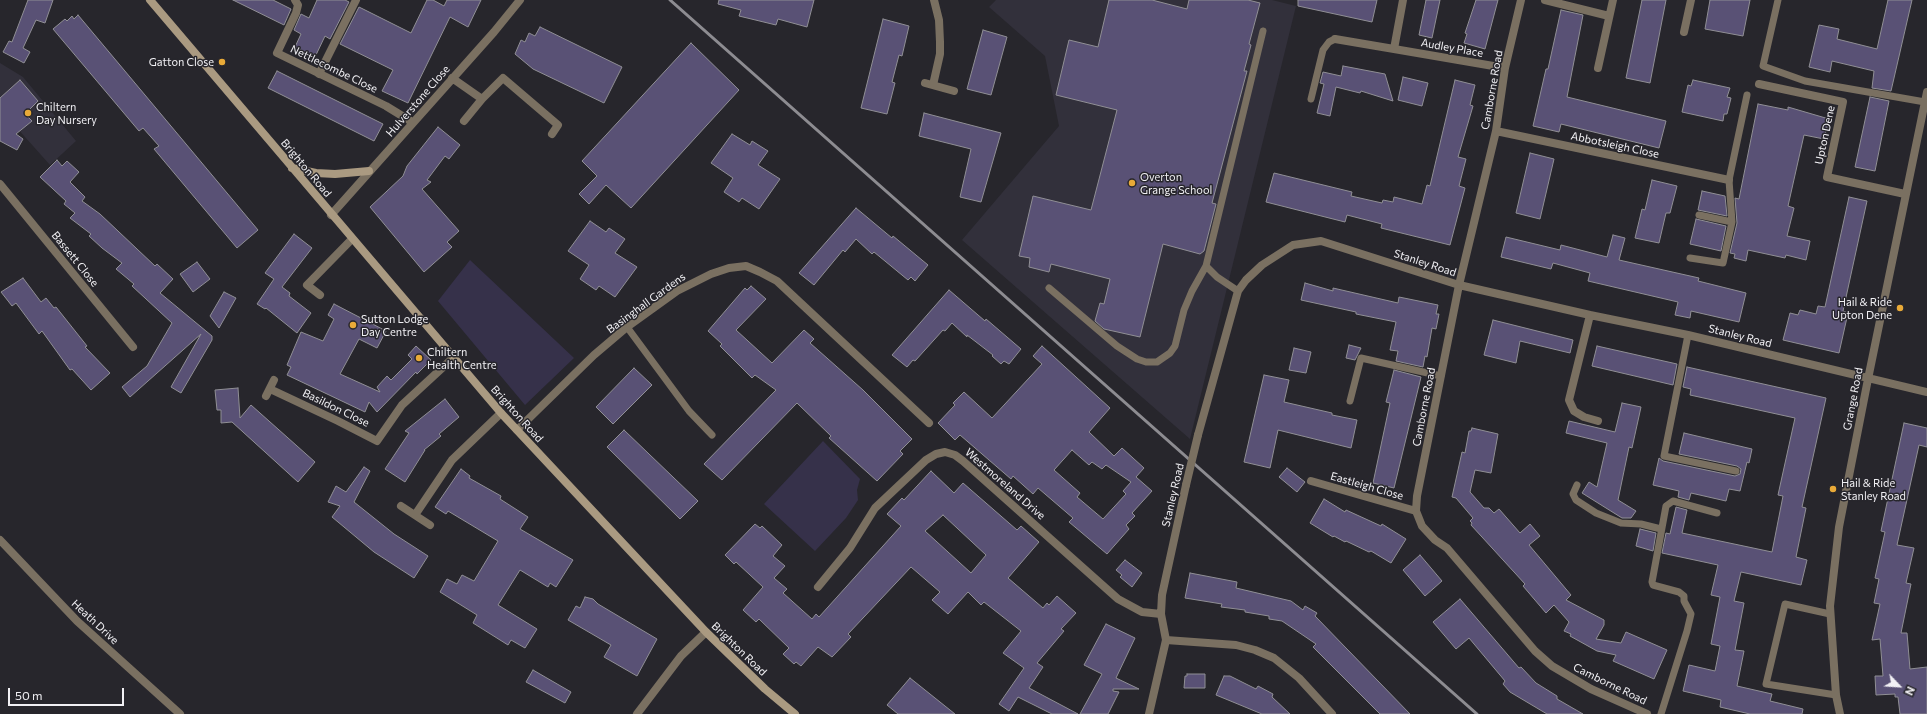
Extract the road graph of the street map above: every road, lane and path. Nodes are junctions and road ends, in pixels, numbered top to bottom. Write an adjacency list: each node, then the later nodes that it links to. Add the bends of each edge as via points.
1 (150, 0): 32 (main road, Brighton Road)
2 (295, 0): 19 (street, Nettlecombe Close, via 298,5 296,13 276,53)
3 (356, 0): 19 (street)
4 (520, 0): 20 (street, Hulverstone Close)
5 (934, 0): 22 (street, via 939,20 940,54 929,84)
6 (1403, 0): 16 (street)
7 (1521, 0): 17 (street, Camborne Road)
8 (1545, 0): 12 (street)
9 (1613, 0): 12 (street)
10 (1691, 0): 14 (street)
11 (1778, 0): 27 (lane, via 1764,66 1805,81)
12 (1609, 16): 18 (street)
13 (1263, 31): 42 (lane)
14 (1684, 32)
15 (1335, 39): 16 (street, Audley Place); 26 (lane, via 1323,50)
16 (1394, 49): 17 (street, Audley Place)
17 (1505, 68): 30 (street, Camborne Road)
18 (1598, 68)
19 (319, 74): 29 (street, Nettlecombe Close, via 386,106)
20 (452, 78): 25 (street); 29 (street, Hulverstone Close)
21 (1759, 84): 36 (street, Upton Dene, via 1843,102 1827,178)
22 (954, 91)
23 (1927, 92): 27 (street, Grange Road)
24 (1747, 96): 34 (lane)
25 (482, 99): 28 (street); 31 (street, via 503,78 558,125)
26 (1311, 99)
27 (1925, 102): 36 (street, Grange Road)
28 (464, 121)
29 (412, 122): 33 (street, Hulverstone Close)
30 (1496, 131): 34 (street, Abbotsleigh Close); 43 (street, Camborne Road)
31 (552, 134)
32 (292, 168): 33 (main road, via 335,174); 37 (main road, Brighton Road)
33 (369, 171): 37 (street, Hulverstone Close)
34 (1729, 180): 39 (lane)
35 (0, 184): 50 (street, Bassett Close)
36 (1905, 194): 53 (street, Grange Road)
37 (331, 215): 40 (main road, Brighton Road)
38 (1699, 215): 39 (lane)
39 (1732, 222): 41 (lane, via 1723,263)
40 (352, 239): 46 (street, via 307,286); 51 (main road, Brighton Road)
41 (1690, 258)
42 (1206, 266): 44 (lane, via 1184,310 1175,346 1157,362 1137,359 1117,346); 45 (lane)
43 (1459, 285): 45 (street, Stanley Road, via 1321,241 1293,245 1262,265); 47 (street, Stanley Road); 52 (street, Camborne Road)
44 (1049, 288)
45 (1238, 291): 73 (street, Stanley Road, bridge, via 1186,485 1162,595)
46 (320, 295)
47 (1590, 315): 49 (street, Stanley Road); 58 (street, via 1569,400 1574,411)
48 (627, 327): 59 (street, Basinghall Gardens, via 689,284 729,268 746,266 776,281); 60 (street, Basinghall Gardens, via 594,355); 61 (lane, via 689,411)
49 (1688, 335): 53 (street, Stanley Road); 62 (lane, via 1664,456)
50 (133, 347)
51 (453, 358): 54 (street, Basildon Close, via 402,405 377,441 338,420 268,392); 57 (main road, Brighton Road)
52 (1441, 376): 56 (lane, via 1362,358); 66 (street, Camborne Road, via 1416,496)
53 (1868, 379): 55 (street, Stanley Road); 74 (street, Grange Road, via 1840,527)
54 (274, 380)
55 (1927, 392)
56 (1350, 401)
57 (501, 413): 60 (main road, Brighton Road); 68 (street, via 452,460)
58 (1598, 421)
59 (929, 423)
60 (517, 430): 75 (main road, Brighton Road)
61 (712, 435)
62 (1736, 471)
63 (1311, 481): 66 (street, Eastleigh Close)
64 (1577, 485): 70 (lane, via 1572,494 1576,500 1596,512 1621,523 1642,524)
65 (401, 506): 68 (street)
66 (1416, 511): 83 (street, Camborne Road, via 1422,526 1447,548 1535,651 1552,666 1591,689)
67 (1718, 513): 70 (lane, via 1669,502)
68 (416, 515): 69 (street)
69 (430, 524)
70 (1661, 529): 84 (lane, via 1653,585 1679,592 1684,596 1690,614 1687,632)
71 (0, 540): 78 (street, Heath Drive, via 77,621)
72 (818, 587): 73 (street, Westmoreland Drive, via 850,548 875,508 926,460 945,452 963,461 1118,598 1142,612)
73 (1161, 614): 76 (street, Stanley Road)
74 (1830, 614): 77 (street, Grange Road); 77 (lane, via 1785,604 1766,684)
75 (706, 632): 79 (street, via 681,656); 80 (main road, Brighton Road)
76 (1166, 640): 81 (street); 82 (street, via 1236,646 1274,658 1298,678)
77 (1836, 694): 85 (street, Grange Road)
78 (180, 714)
79 (637, 714)
80 (795, 714)
81 (1148, 714)
82 (1332, 714)
83 (1647, 714)
84 (1661, 714)
85 (1841, 714)

